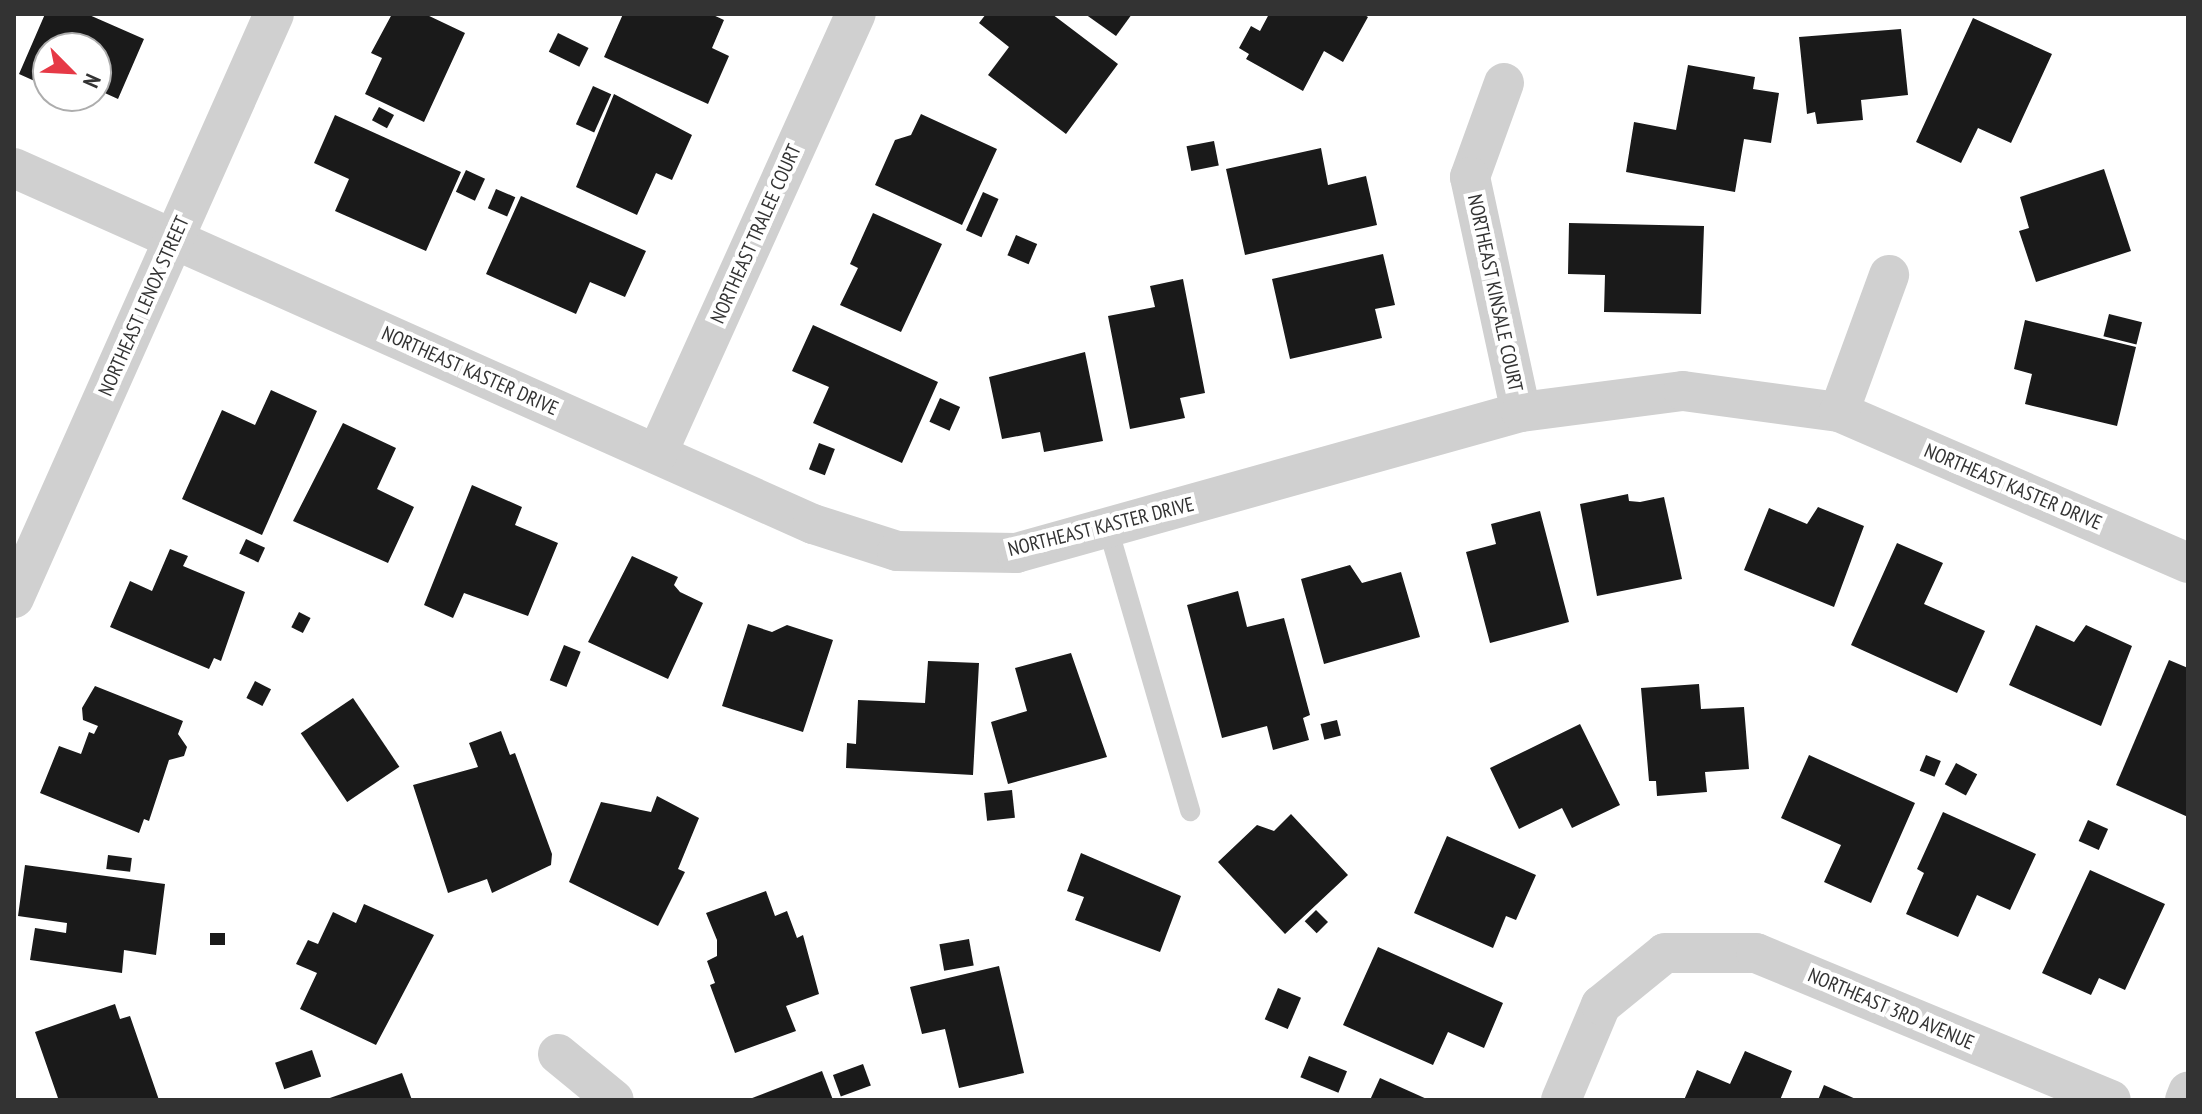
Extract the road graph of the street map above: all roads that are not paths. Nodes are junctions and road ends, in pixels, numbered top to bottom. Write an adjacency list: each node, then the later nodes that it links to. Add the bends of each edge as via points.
1 (274, 14): 5 (street, NORTHEAST LENOX STREET)
2 (856, 14): 9 (street, NORTHEAST TRALEE COURT)
3 (1504, 83): 7 (street, NORTHEAST KINSALE COURT, via 1470,177)
4 (14, 168): 5 (street, NORTHEAST KASTER DRIVE)
5 (174, 238): 9 (street, NORTHEAST KASTER DRIVE); 12 (street, NORTHEAST LENOX STREET)
6 (1889, 275): 8 (street)
7 (1521, 412): 8 (street, NORTHEAST KASTER DRIVE, via 1683,391); 10 (street, NORTHEAST KASTER DRIVE)
8 (1839, 412): 11 (street, NORTHEAST KASTER DRIVE)
9 (657, 454): 10 (street, NORTHEAST KASTER DRIVE, via 813,524 897,551 1016,553)
10 (1108, 528): 13 (lane)
11 (2188, 563)
12 (14, 598)
13 (1190, 811)
14 (558, 1054): 16 (street)
15 (2188, 1092): 19 (street)
16 (614, 1100)
17 (1561, 1100): 18 (street, NORTHEAST 3RD AVENUE, via 1601,1005 1665,953 1756,953)
18 (2111, 1100)
19 (2185, 1100)

